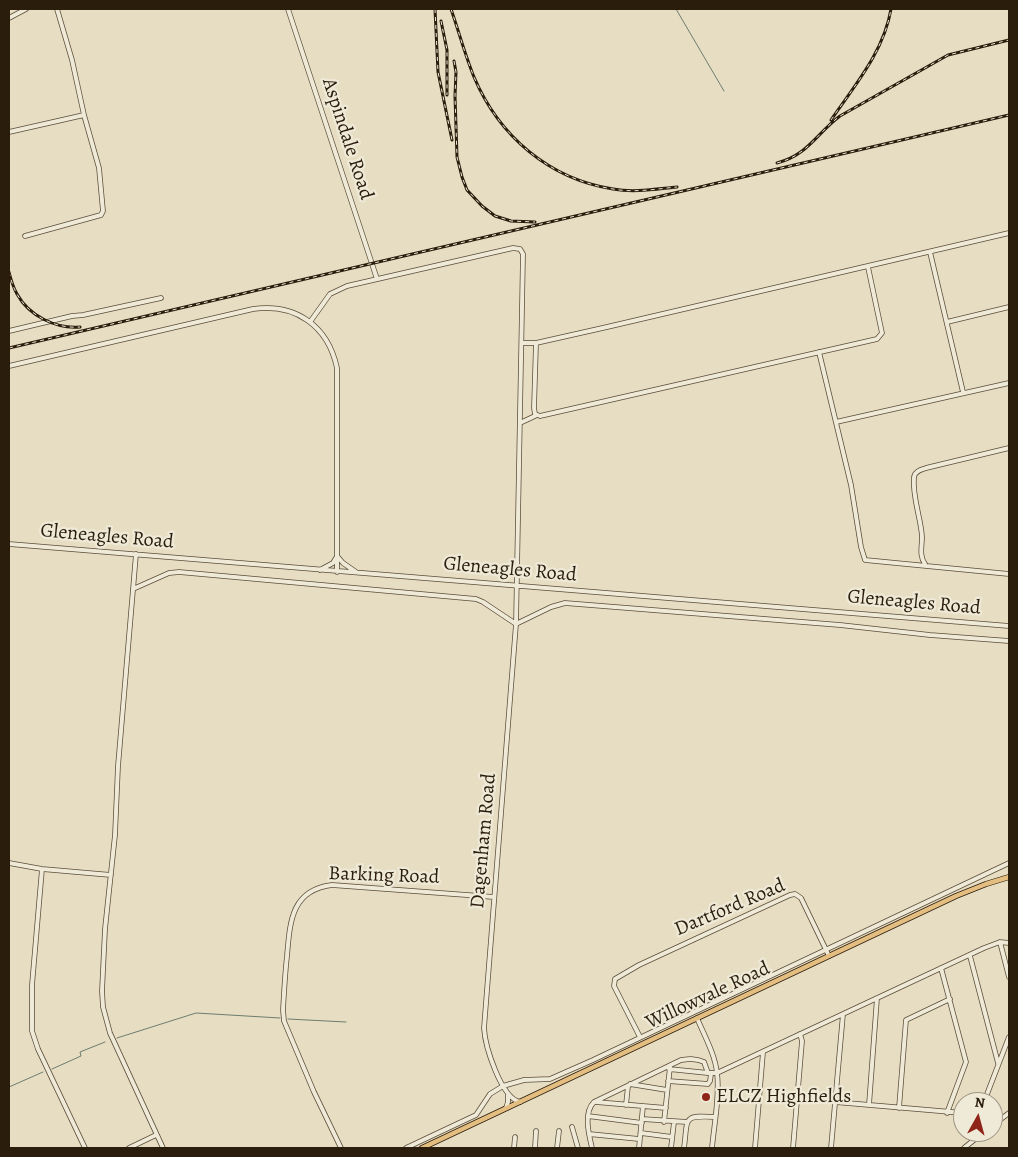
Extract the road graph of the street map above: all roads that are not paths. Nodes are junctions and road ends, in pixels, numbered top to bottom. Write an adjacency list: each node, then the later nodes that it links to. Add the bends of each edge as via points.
1 (26, 9): 4 (street)
2 (57, 9): 5 (street)
3 (288, 9): 11 (street, Aspindale Road)
4 (9, 18)
5 (84, 115): 6 (street); 8 (street, via 99,168 103,211 100,215)
6 (9, 132)
7 (1009, 233): 9 (street)
8 (25, 236)
9 (930, 252): 10 (street); 15 (street)
10 (868, 267): 18 (street); 19 (street, via 881,335 877,339)
11 (377, 279): 14 (street, via 334,292); 17 (street, Dagenham Road, via 520,249 523,256)
12 (161, 298): 16 (street)
13 (1009, 307): 15 (street)
14 (310, 322): 20 (street, via 285,310 253,309); 29 (street, via 322,332 337,368)
15 (947, 322): 22 (street)
16 (9, 331)
17 (522, 343): 18 (street); 25 (street, Dagenham Road)
18 (536, 343): 23 (street, via 534,408)
19 (819, 352): 23 (street, via 545,416); 24 (street)
20 (9, 366)
21 (1009, 383): 22 (street)
22 (963, 392): 24 (street)
23 (537, 415): 25 (street)
24 (836, 422): 30 (street, via 865,560)
25 (520, 423): 35 (street, Dagenham Road)
26 (1009, 448): 30 (street, via 916,473 921,558)
27 (9, 544): 28 (street, Gleneagles Road)
28 (136, 554): 31 (street, Gleneagles Road); 36 (street)
29 (337, 556): 31 (street, via 333,563); 32 (street); 33 (street)
30 (925, 565): 34 (street)
31 (318, 570): 32 (street, Gleneagles Road)
32 (337, 572): 33 (street, Gleneagles Road)
33 (358, 573): 35 (street, Gleneagles Road)
34 (1009, 574)
35 (518, 586): 37 (street, Dagenham Road); 38 (street, Gleneagles Road)
36 (133, 589): 37 (street, via 169,573 179,572 476,599); 43 (street)
37 (516, 624): 39 (street, via 564,603 840,624); 45 (street, Dagenham Road)
38 (1009, 626)
39 (1009, 641)
40 (9, 863): 42 (street)
41 (1009, 863): 48 (street)
42 (42, 869): 43 (street); 97 (street, via 32,977 32,1031)
43 (111, 875): 93 (street, via 102,977 103,1007 114,1043)
44 (1009, 877): 49 (main road, Willowvale Road, via 972,889)
45 (494, 897): 67 (street, Dagenham Road, via 484,1028 487,1046); 100 (street, Barking Road, via 332,885 311,892 296,906 290,922 284,1021)
46 (1000, 942): 47 (street); 50 (street); 52 (street)
47 (1009, 943)
48 (826, 950): 49 (street, Dartford Road); 58 (street); 58 (street, Dartford Road, via 804,904 798,895 793,894 639,965 618,976 614,986)
49 (829, 956): 56 (main road, Willowvale Road)
50 (970, 956): 51 (street); 61 (street)
51 (941, 968): 53 (street); 54 (street)
52 (1009, 976)
53 (877, 998): 55 (street); 75 (street)
54 (950, 999): 79 (street, via 906,1020); 80 (street, via 966,1062)
55 (843, 1014): 57 (street); 73 (street)
56 (697, 1018): 63 (street); 71 (main road, Willowvale Road)
57 (800, 1034): 60 (street); 113 (street)
58 (640, 1037): 67 (street, via 550,1079 524,1080)
59 (1009, 1037): 61 (street)
60 (763, 1052): 63 (street); 112 (street)
61 (998, 1063): 69 (street)
62 (670, 1067): 64 (street); 64 (street, via 688,1059 700,1060); 65 (street); 66 (street)
63 (717, 1072): 64 (street); 83 (street)
64 (709, 1074): 65 (street, via 708,1084)
65 (668, 1081): 68 (street)
66 (629, 1085): 68 (street); 72 (street); 74 (street)
67 (504, 1086): 70 (street, Dagenham Road); 101 (street, via 490,1094 476,1115)
68 (667, 1090): 78 (street)
69 (988, 1092)
70 (508, 1095): 71 (street); 77 (street)
71 (520, 1102): 77 (main road, Willowvale Road)
72 (594, 1102): 74 (street); 82 (street)
73 (835, 1102): 75 (street); 114 (street)
74 (626, 1105): 76 (street)
75 (869, 1105): 79 (street)
76 (643, 1106): 78 (street); 84 (street)
77 (506, 1108): 102 (main road, Willowvale Road)
78 (666, 1108): 85 (street)
79 (899, 1108): 80 (street)
80 (947, 1112): 81 (street)
81 (953, 1112)
82 (588, 1116): 84 (street); 92 (street)
83 (715, 1117): 87 (street, via 694,1116); 111 (street)
84 (642, 1121): 85 (street); 91 (street)
85 (664, 1122): 86 (street)
86 (674, 1122): 87 (street); 95 (street)
87 (687, 1122): 110 (street)
88 (572, 1127): 106 (street)
89 (536, 1131): 104 (street)
90 (559, 1131): 105 (street)
91 (641, 1133): 95 (street); 96 (street)
92 (589, 1134): 96 (street); 107 (street)
93 (156, 1135): 98 (street); 99 (street)
94 (515, 1137): 103 (street)
95 (672, 1137): 109 (street)
96 (639, 1140): 108 (street)
97 (85, 1148)
98 (129, 1148)
99 (163, 1148)
100 (341, 1148)
101 (406, 1148)
102 (422, 1148)
103 (514, 1148)
104 (535, 1148)
105 (557, 1148)
106 (578, 1148)
107 (593, 1148)
108 (638, 1148)
109 (671, 1148)
110 (684, 1148)
111 (712, 1148)
112 (755, 1148)
113 (793, 1148)
114 (831, 1148)

